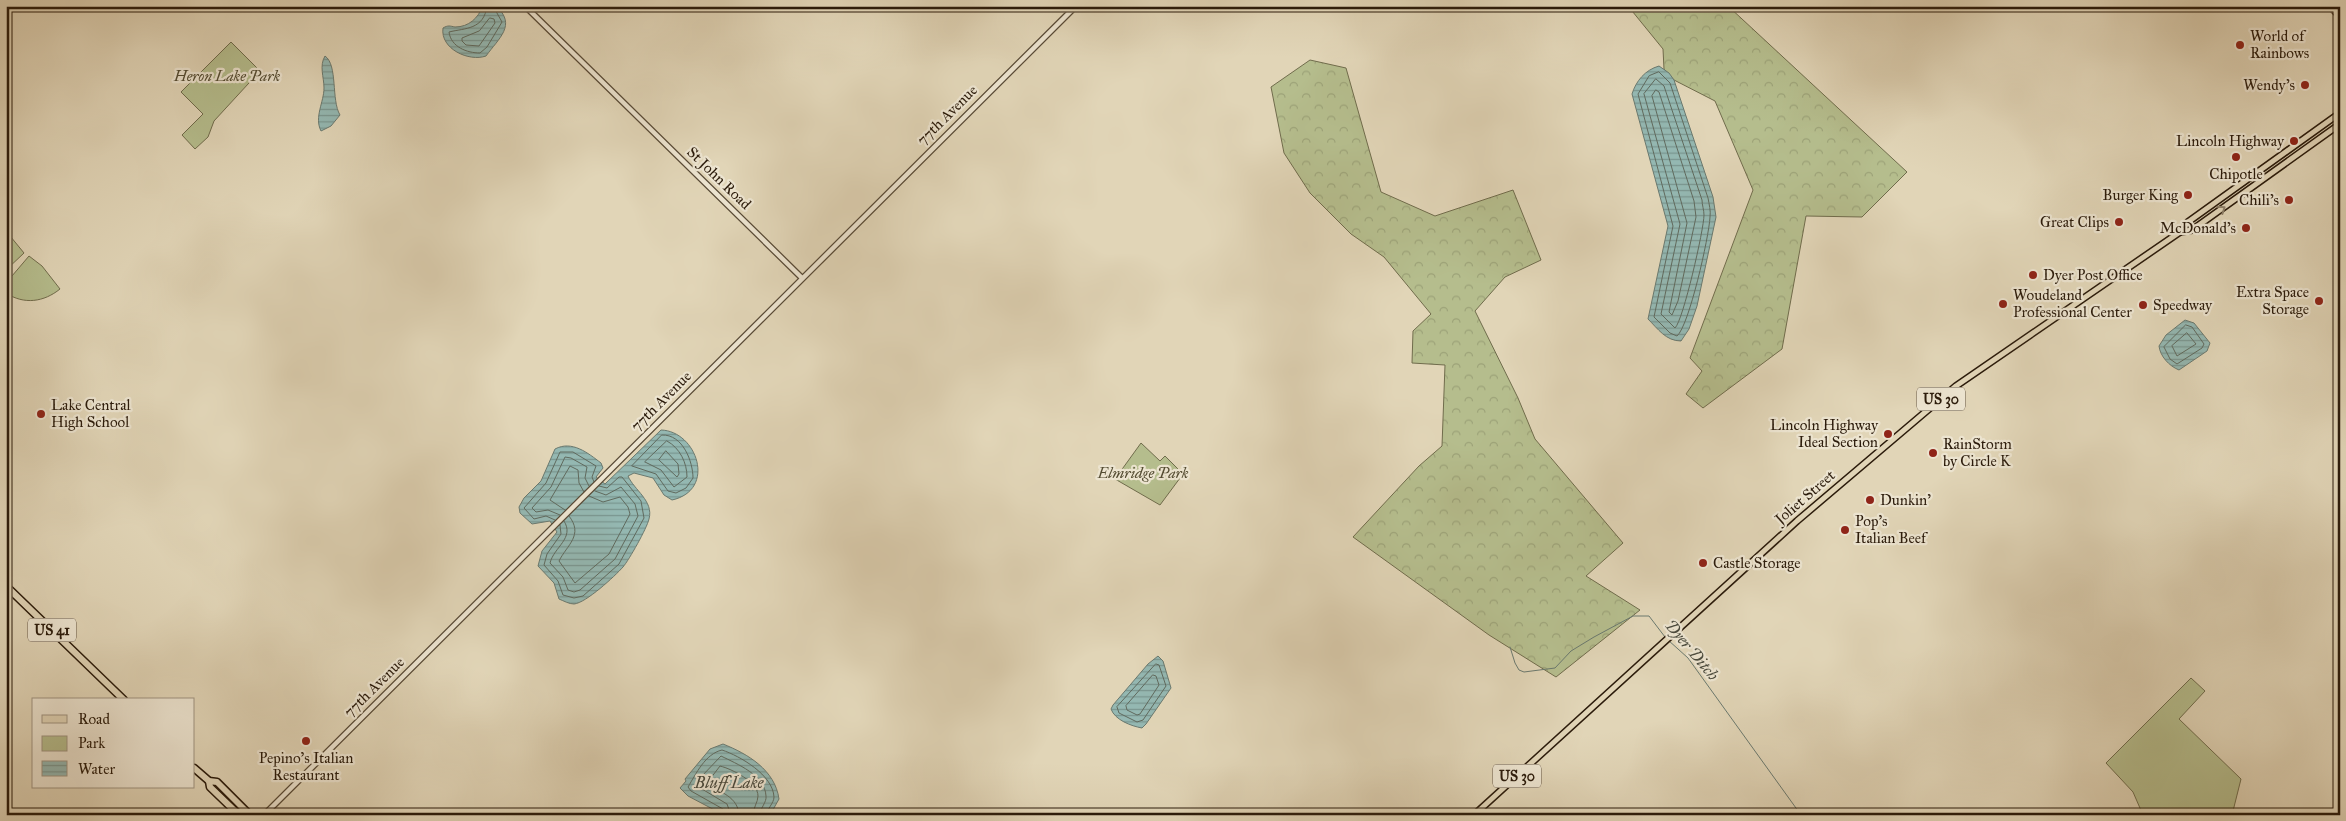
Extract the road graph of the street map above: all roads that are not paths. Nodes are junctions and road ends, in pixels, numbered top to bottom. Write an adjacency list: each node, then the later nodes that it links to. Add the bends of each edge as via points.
1 (525, 6): 8 (street, St John Road)
2 (1076, 6): 8 (street, 77th Avenue)
3 (2329, 6): 4 (street)
4 (2340, 17)
5 (2340, 113): 7 (main road, Joliet Street / US 30, via 2188,222)
6 (2340, 124): 7 (main road, Joliet Street / US 30, one-way to 6, via 2192,230)
7 (2180, 232): 16 (main road, Joliet Street / US 30, via 1956,386 1797,521)
8 (802, 278): 15 (street, 77th Avenue)
9 (6, 586): 10 (highway, US 41)
10 (122, 698)
11 (195, 769): 12 (highway)
12 (209, 781): 13 (highway, via 210,787); 14 (highway, via 217,782)
13 (239, 815)
14 (250, 815)
15 (264, 815)
16 (1474, 815)

